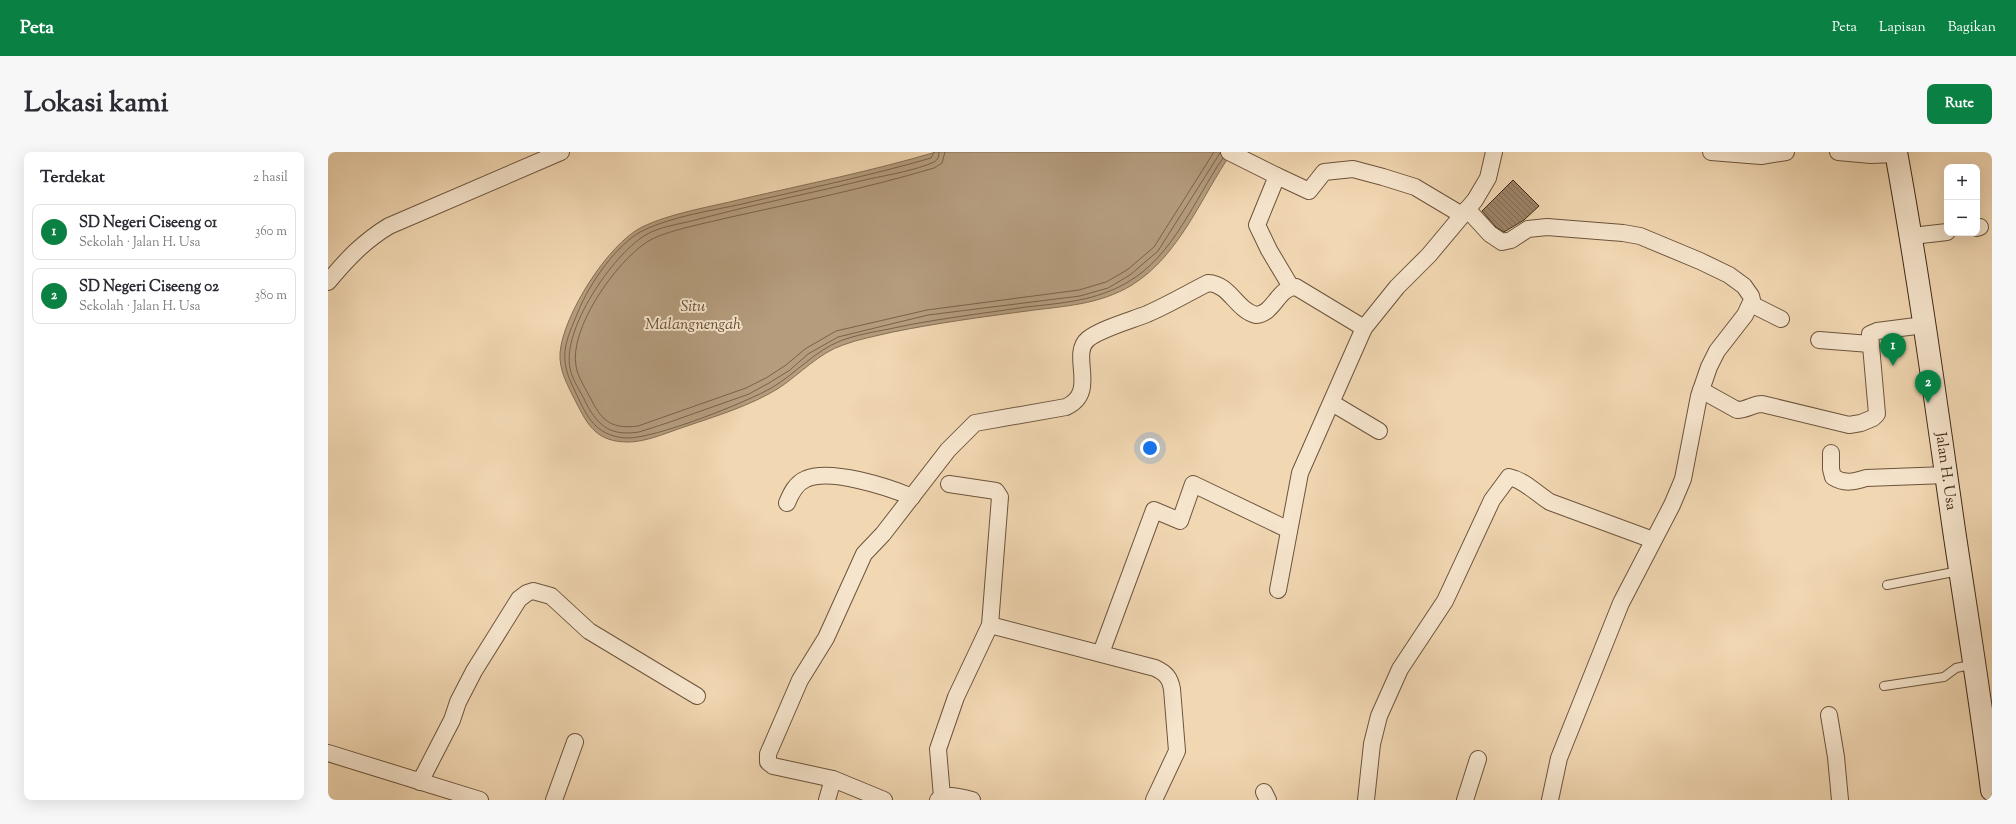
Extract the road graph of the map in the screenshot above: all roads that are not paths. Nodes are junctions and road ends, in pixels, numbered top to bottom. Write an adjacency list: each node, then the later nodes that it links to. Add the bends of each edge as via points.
1 (561, 152): 12 (street, via 389,226 369,238)
2 (1494, 152): 9 (street, via 1485,184)
3 (1711, 152): 4 (street, via 1761,156)
4 (1786, 152)
5 (1838, 152): 7 (street, via 1871,155)
6 (1230, 153): 8 (street)
7 (1896, 153): 11 (street, Jalan H. Usa)
8 (1277, 176): 9 (street, via 1309,191 1324,172 1353,169 1415,187); 13 (street, via 1257,225 1268,250)
9 (1464, 212): 14 (street, via 1502,242 1511,240 1528,229 1547,227 1640,236 1729,275 1748,290); 17 (street, via 1429,256 1397,287)
10 (1944, 232): 11 (street)
11 (1912, 236): 16 (street, Jalan H. Usa)
12 (328, 282)
13 (1292, 287): 17 (street); 26 (street, via 1266,312 1256,315 1244,309 1224,288 1216,283 1208,283 1150,313 1095,335 1083,345 1082,386 1080,396 1075,402 1066,406 976,423 948,450)
14 (1751, 304): 15 (street); 20 (street, via 1717,351)
15 (1780, 319)
16 (1924, 325): 19 (street, via 1873,332 1869,337); 24 (street, Jalan H. Usa)
17 (1364, 328): 21 (street)
18 (1819, 340): 19 (street)
19 (1870, 344): 20 (street, via 1877,414 1855,425 1762,404 1737,410)
20 (1701, 390): 29 (street, via 1683,479)
21 (1332, 403): 22 (street); 28 (street, via 1300,473)
22 (1379, 431)
23 (1831, 453): 24 (street, via 1833,477 1840,482 1866,478)
24 (1946, 475): 30 (street, Jalan H. Usa)
25 (950, 484): 33 (street, via 996,491 1000,497)
26 (912, 497): 27 (street, via 850,478 815,476 805,479 796,486); 42 (street, via 859,562 826,638 800,680 766,758 772,766)
27 (787, 503)
28 (1289, 530): 32 (street); 34 (street, via 1192,484 1180,521 1154,510)
29 (1654, 540): 52 (street, via 1550,502 1518,479 1509,477 1492,500 1445,601 1400,669 1380,716 1372,744); 54 (street, via 1621,603 1595,667 1559,758)
30 (1960, 571): 31 (lane); 35 (street, Jalan H. Usa)
31 (1887, 585)
32 (1278, 590)
33 (990, 625): 34 (street); 45 (street, via 956,697 938,749)
34 (1101, 653): 51 (street, via 1155,668 1162,671 1171,681 1177,751)
35 (1975, 664): 36 (lane, via 1956,668 1944,677); 44 (street, Jalan H. Usa)
36 (1884, 686)
37 (697, 696): 43 (street, via 589,631 551,596 538,591 527,593 519,599 474,670)
38 (1828, 715): 55 (street, via 1836,757)
39 (575, 742): 47 (street)
40 (328, 753): 43 (street)
41 (1478, 759): 53 (street)
42 (833, 779): 48 (street); 49 (street)
43 (420, 782): 46 (street)
44 (1992, 790)
45 (940, 799): 50 (street, via 954,796)
46 (480, 800)
47 (554, 800)
48 (827, 800)
49 (884, 800)
50 (972, 800)
51 (1154, 800)
52 (1366, 800)
53 (1465, 800)
54 (1550, 800)
55 (1840, 800)

